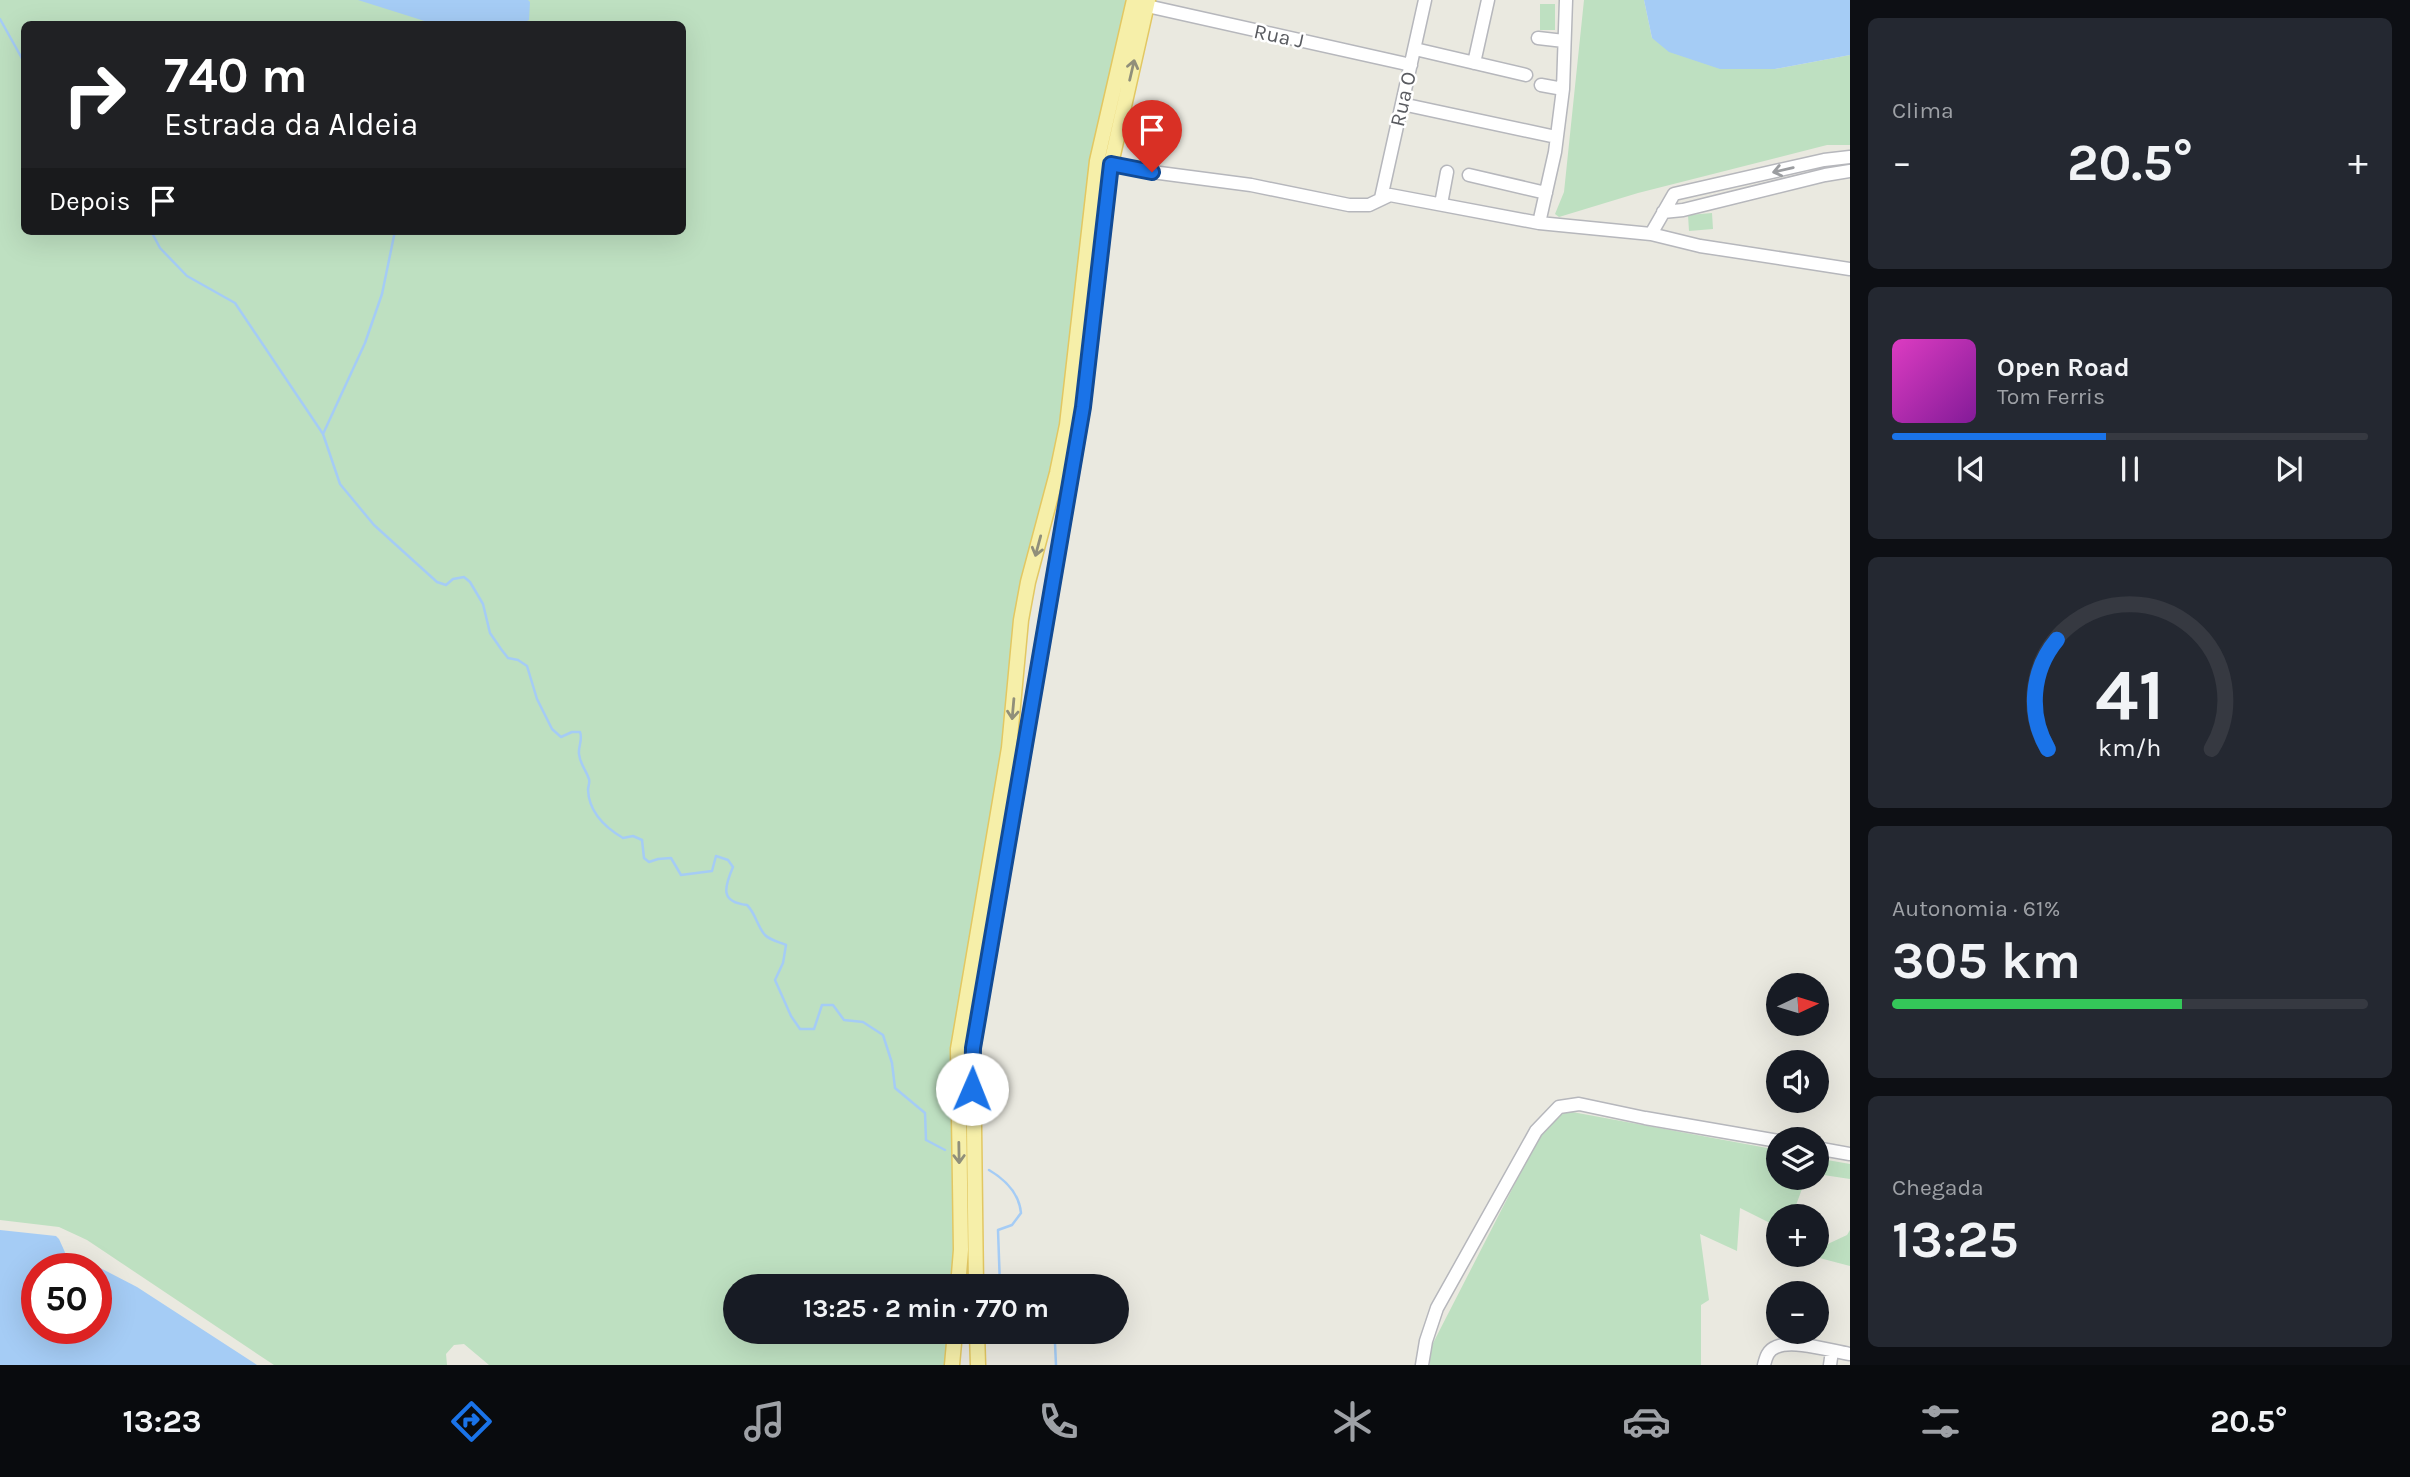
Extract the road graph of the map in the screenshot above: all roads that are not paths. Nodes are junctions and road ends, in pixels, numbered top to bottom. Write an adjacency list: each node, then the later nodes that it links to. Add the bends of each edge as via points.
1 (1425, 0): 7 (street, Rua O)
2 (1488, 0): 8 (street)
3 (1566, 0): 6 (street)
4 (1137, 2): 9 (street, Rua J); 16 (main road)
5 (1538, 38): 6 (street)
6 (1564, 41): 12 (street)
7 (1415, 49): 8 (street); 9 (street, Rua O)
8 (1474, 63): 10 (street)
9 (1411, 65): 13 (street, Rua O)
10 (1526, 75)
11 (1541, 85): 12 (street)
12 (1563, 89): 14 (street)
13 (1402, 104): 14 (street); 21 (street, Rua O)
14 (1556, 136): 20 (street)
15 (1850, 157): 23 (street, one-way to 23, via 1674,194)
16 (1104, 163): 21 (street, via 1335,203 1369,205); 27 (main road, one-way to 27, via 1067,425); 28 (main road, via 1083,407)
17 (1850, 171): 23 (street)
18 (1447, 172): 22 (street)
19 (1469, 175): 20 (street)
20 (1546, 192): 24 (street)
21 (1381, 198): 22 (street, via 1390,195)
22 (1441, 204): 24 (street)
23 (1663, 212): 25 (street)
24 (1539, 223): 25 (street)
25 (1651, 234): 26 (street)
26 (1850, 269)
27 (1028, 582): 28 (main road, via 1034,593 1049,593); 29 (main road)
28 (1053, 587): 30 (main road)
29 (1021, 620): 30 (main road, via 1035,617); 34 (main road, one-way to 34, via 1009,748 958,1049)
30 (1046, 625): 35 (main road, via 973,1048)
31 (1766, 1139): 41 (street, via 1588,1105 1559,1107 1536,1131 1437,1308)
32 (1829, 1150): 33 (street)
33 (1850, 1154)
34 (959, 1274)
35 (976, 1274)
36 (954, 1344): 39 (main road)
37 (977, 1344): 40 (main road)
38 (1841, 1356): 42 (street, via 1791,1344 1777,1346); 43 (street)
39 (953, 1364)
40 (978, 1365)
41 (1422, 1365)
42 (1764, 1365)
43 (1830, 1365)

